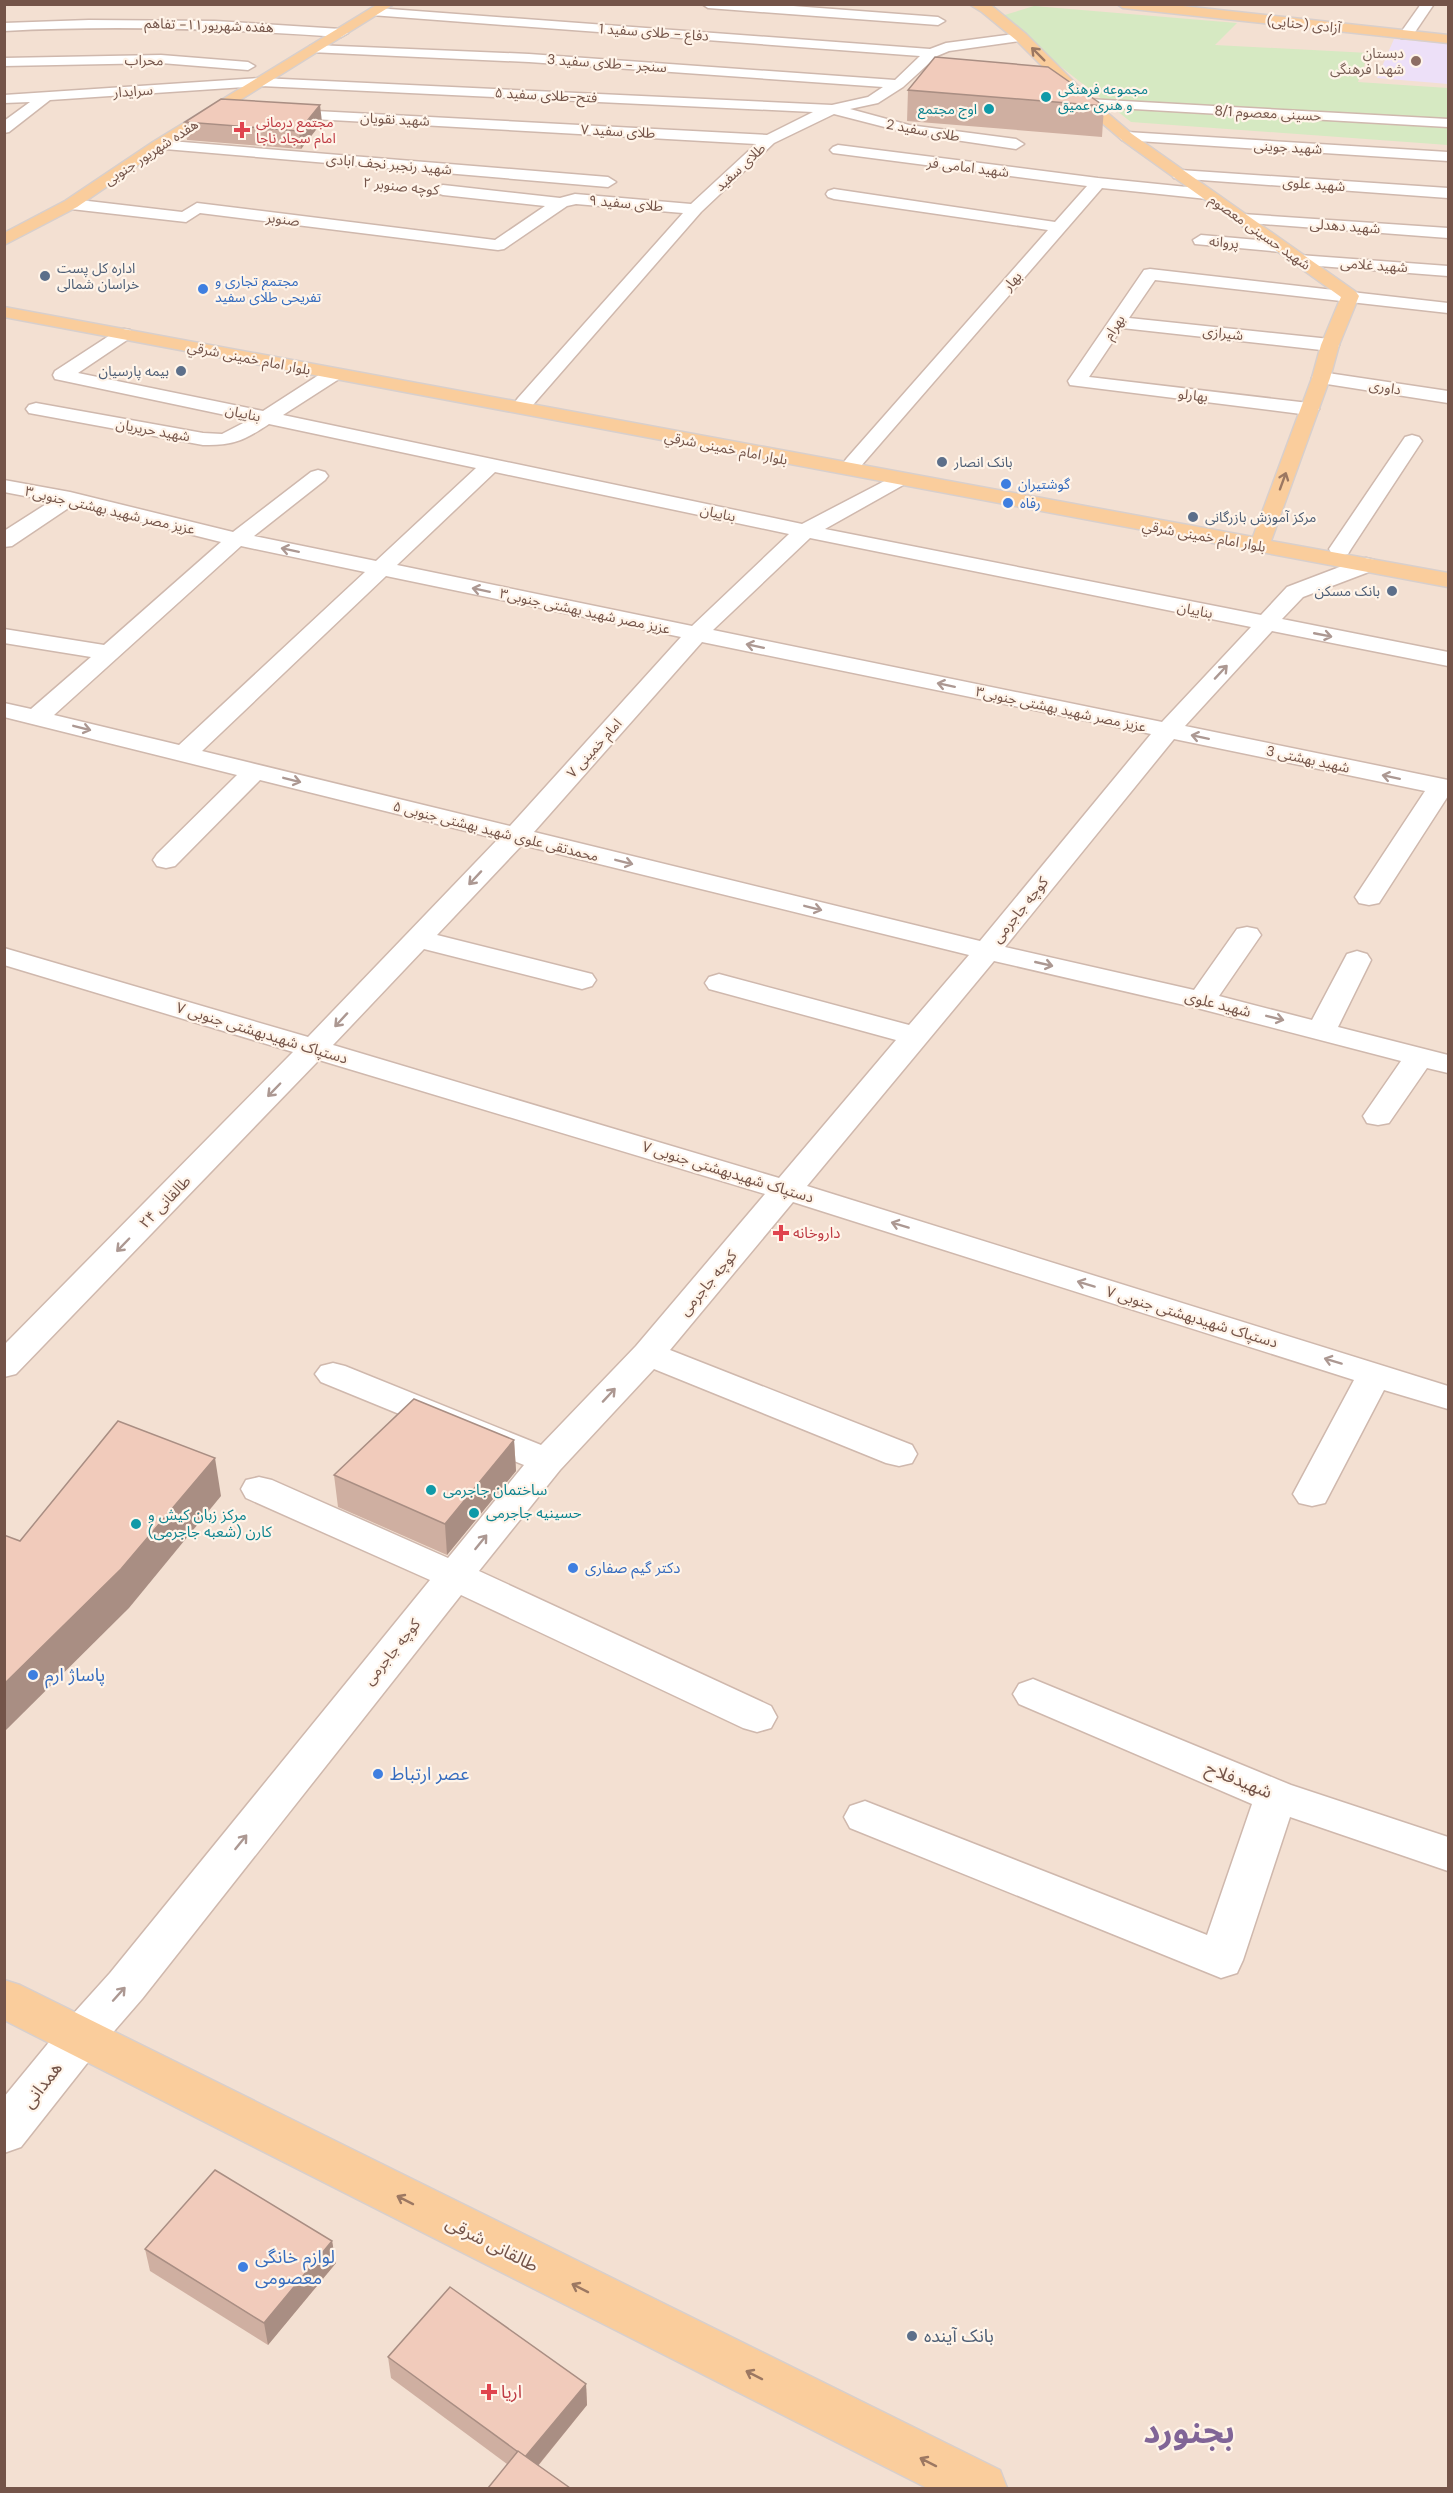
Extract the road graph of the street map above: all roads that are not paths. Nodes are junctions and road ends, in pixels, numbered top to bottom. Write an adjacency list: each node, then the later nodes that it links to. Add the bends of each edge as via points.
1 (708, 4): 9 (street)
2 (1123, 4): 14 (main road, آزادی (حنایی))
3 (1428, 4): 14 (street)
4 (890, 5): 7 (street); 9 (street)
5 (987, 6): 15 (main road, شهید حسینی معصوم)
6 (382, 8): 11 (street, دفاع - طلای سفید 1); 13 (main road, هفده شهریور جنوبی)
7 (949, 9)
8 (582, 11): 11 (street)
9 (874, 17): 10 (street); 17 (street)
10 (938, 21)
11 (565, 25): 17 (street, دفاع - طلای سفید 1); 20 (street)
12 (4, 27): 13 (street, هفده شهریور۱۱- تفاهم, via 74,18)
13 (341, 33): 18 (main road, هفده شهریور جنوبی)
14 (1406, 35): 16 (main road, آزادی (حنایی))
15 (1021, 37): 19 (street, طلای سفید, via 946,46); 29 (main road, شهید حسینی معصوم, one-way to 15)
16 (1449, 39)
17 (844, 46): 19 (street, دفاع - طلای سفید 1); 23 (street)
18 (315, 49): 20 (street, سنجر - طلای سفید 3); 22 (main road, هفده شهریور جنوبی)
19 (932, 53): 25 (street, طلای سفید)
20 (529, 58): 23 (street, سنجر - طلای سفید 3); 26 (street)
21 (4, 62): 22 (street, محراب, via 161,59)
22 (282, 69): 24 (main road, هفده شهریور جنوبی)
23 (812, 77): 25 (street, سنجر - طلای سفید 3)
24 (261, 82): 26 (street, فتح-طلای سفید ۵); 27 (street, سرایدار); 30 (main road, هفده شهریور جنوبی)
25 (898, 84): 31 (street, طلای سفید, via 873,100)
26 (492, 93): 31 (street, فتح-طلای سفید ۵); 34 (street)
27 (45, 96): 28 (street, سرایدار); 36 (street)
28 (4, 99)
29 (1087, 103): 35 (street, حسینی معصوم 8/1); 37 (main road, شهید حسینی معصوم)
30 (216, 110): 32 (street); 40 (main road, هفده شهریور جنوبی)
31 (832, 110): 38 (street, طلای سفید); 39 (street, طلای سفید 2, via 908,129)
32 (240, 111)
33 (264, 112): 34 (street, شهید نقویان)
34 (466, 122): 38 (street, طلای سفید ۷); 43 (street)
35 (1449, 123)
36 (4, 129)
37 (1127, 137): 42 (street, شهید جوینی); 44 (main road, شهید حسینی معصوم)
38 (769, 140): 53 (street, طلای سفید)
39 (1016, 144)
40 (158, 145): 43 (street, شهید رنجبر نجف ابادی); 52 (main road, هفده شهریور جنوبی)
41 (838, 150): 46 (street, شهید امامی فر)
42 (1449, 157)
43 (434, 168): 45 (street, شهید رنجبر نجف ابادی)
44 (1180, 175): 48 (street, شهید علوی); 50 (main road, شهید حسینی معصوم)
45 (620, 183)
46 (1098, 183): 50 (street); 55 (street, بهار)
47 (431, 189): 51 (street, کوچه صنوبر ۲)
48 (1449, 193)
49 (834, 194): 55 (street)
50 (1207, 194): 54 (main road, شهید حسینی معصوم)
51 (561, 203): 53 (street, طلای سفید ۹, via 593,199); 59 (street, طلای سفید ۹)
52 (71, 204): 57 (main road, هفده شهریور جنوبی); 59 (street, صنوبر, via 186,217 197,208)
53 (695, 209): 74 (street, طلای سفید)
54 (1242, 219): 56 (street, شهید دهدلی); 60 (main road, شهید حسینی معصوم)
55 (1059, 227): 79 (street, بهار)
56 (1449, 233)
57 (4, 240)
58 (1201, 240): 60 (street, پروانه)
59 (498, 245)
60 (1282, 248): 61 (main road, شهید حسینی معصوم)
61 (1299, 260): 62 (street, شهید غلامی); 64 (main road, شهید حسینی معصوم)
62 (1449, 271)
63 (4, 295): 66 (main road)
64 (1350, 296): 65 (street); 67 (street, بهرام, via 1150,274); 69 (main road)
65 (1449, 308)
66 (12, 310): 68 (main road, بلوار امام خمینی شرقي); 74 (main road, بلوار امام خمینی شرقي)
67 (1117, 322): 69 (street, شیرازی); 72 (street, بهرام)
68 (124, 334): 70 (main road, بلوار امام خمینی شرقي); 77 (street, بناییان, via 62,375)
69 (1330, 345): 71 (main road)
70 (332, 375): 77 (street, شهید حریریان); 82 (main road, بلوار امام خمینی شرقي)
71 (1321, 378): 73 (street, داوری); 76 (main road)
72 (1077, 381): 76 (street, بهارلو)
73 (1449, 397)
74 (525, 402): 79 (main road, بلوار امام خمینی شرقي)
75 (36, 409): 77 (street, شهید حریریان, via 225,440)
76 (1309, 409): 87 (main road, one-way to 76)
77 (265, 418): 80 (street, بناییان)
78 (1412, 441): 89 (street)
79 (854, 462): 87 (main road, بلوار امام خمینی شرقي)
80 (491, 465): 85 (street, بناییان); 92 (street)
81 (318, 476): 88 (street)
82 (898, 480): 85 (street, امام خمینی ۷); 90 (main road, بلوار امام خمینی شرقي)
83 (4, 486): 84 (street, عزیز مصر شهید بهشتی جنوبی۳)
84 (70, 498): 86 (street); 88 (street, عزیز مصر شهید بهشتی جنوبی۳)
85 (805, 531): 94 (street, بناییان); 95 (street, امام خمینی ۷)
86 (9, 534)
87 (1263, 536): 89 (main road, بلوار امام خمینی شرقي)
88 (237, 539): 92 (street, عزیز مصر شهید بهشتی جنوبی۳, one-way to 88); 97 (street)
89 (1340, 549): 91 (main road, بلوار امام خمینی شرقي)
90 (1366, 565): 93 (main road, بلوار امام خمینی شرقي); 94 (street, کوچه جاجرمی, via 1295,592)
91 (1449, 568)
92 (378, 569): 95 (street, عزیز مصر شهید بهشتی جنوبی۳, one-way to 92); 102 (street)
93 (1449, 580)
94 (1266, 624): 98 (street, بناییان, one-way to 98); 101 (street, کوچه جاجرمی, one-way to 94)
95 (696, 634): 101 (street, عزیز مصر شهید بهشتی جنوبی۳, one-way to 95); 105 (street, امام خمینی ۷)
96 (5, 636): 97 (street)
97 (109, 653): 100 (street)
98 (1449, 659)
99 (4, 711): 100 (street, محمدتقی علوی شهید بهشتی جنوبی ۵)
100 (37, 717): 102 (street, محمدتقی علوی شهید بهشتی جنوبی ۵, one-way to 102)
101 (1167, 730): 104 (street, شهید بهشتی 3, one-way to 101); 110 (street, کوچه جاجرمی)
102 (184, 754): 103 (street, محمدتقی علوی شهید بهشتی جنوبی ۵)
103 (255, 771): 105 (street, محمدتقی علوی شهید بهشتی جنوبی ۵, one-way to 105); 106 (street)
104 (1444, 787): 107 (street)
105 (516, 836): 109 (street, امام خمینی ۷, one-way to 109); 110 (street, محمدتقی علوی شهید بهشتی جنوبی ۵, one-way to 110)
106 (166, 860)
107 (1369, 897)
108 (1247, 935): 115 (street)
109 (418, 939): 113 (street); 118 (street, امام خمینی ۷, one-way to 118)
110 (987, 951): 115 (street, شهید علوی, one-way to 115); 117 (street, کوچه جاجرمی)
111 (1357, 960): 116 (street)
112 (10, 964): 118 (street, دستپاک شهیدبهشتی جنوبی ۷)
113 (582, 980)
114 (719, 983): 117 (street)
115 (1201, 1000): 116 (street, شهید علوی, one-way to 116)
116 (1322, 1030): 119 (street, شهید علوی)
117 (916, 1036): 121 (street, کوچه جاجرمی)
118 (315, 1048): 121 (street, دستپاک شهیدبهشتی جنوبی ۷); 123 (street, طالقانی ۲۴, one-way to 123)
119 (1434, 1060): 120 (street)
120 (1378, 1116)
121 (787, 1190): 122 (street, کوچه جاجرمی); 125 (street, دستپاک شهیدبهشتی جنوبی ۷, one-way to 121)
122 (648, 1354): 127 (street); 128 (street, کوچه جاجرمی, one-way to 122)
123 (10, 1360)
124 (333, 1374): 128 (street)
125 (1374, 1374): 126 (street, دستپاک شهیدبهشتی جنوبی ۷); 130 (street)
126 (1449, 1398)
127 (899, 1454)
128 (547, 1461): 131 (street, کوچه جاجرمی, one-way to 128)
129 (259, 1489): 131 (street)
130 (1312, 1494)
131 (453, 1575): 133 (street); 138 (street, کوچه جاجرمی, one-way to 131, via 126,1986)
132 (1033, 1694): 134 (street, شهیدفلاح)
133 (757, 1717)
134 (1276, 1796): 135 (street, via 1221,1960); 136 (street, شهیدفلاح)
135 (864, 1817)
136 (1449, 1854)
137 (4, 1998): 138 (main road, طالقانی شرقی)
138 (80, 2038): 139 (street, همدانی); 140 (main road, طالقانی شرقی, one-way to 138)
139 (4, 2133)
140 (981, 2488)

